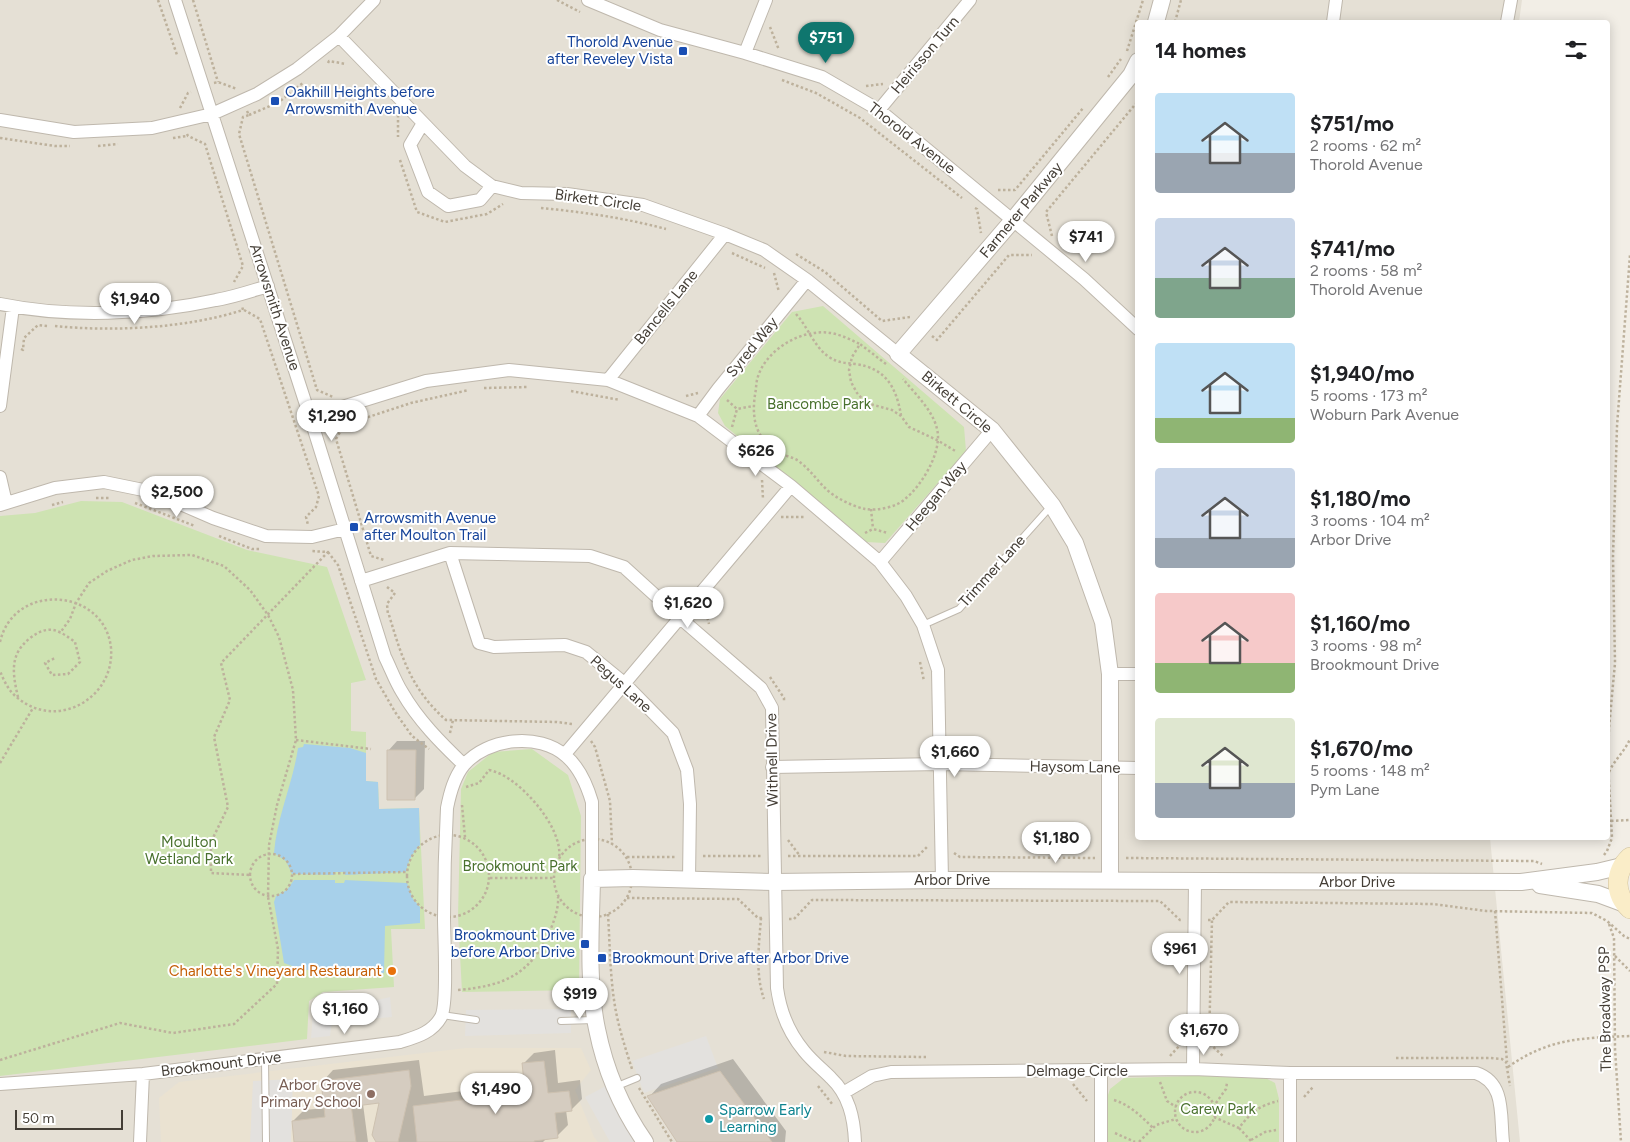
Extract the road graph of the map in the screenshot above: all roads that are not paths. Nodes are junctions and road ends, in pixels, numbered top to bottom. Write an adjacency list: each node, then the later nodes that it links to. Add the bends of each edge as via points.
1 (175, 0): 16 (street, Arrowsmith Avenue)
2 (374, 0): 12 (street)
3 (588, 0): 13 (street, Thorold Avenue, via 660,30)
4 (766, 0): 13 (street)
5 (970, 0): 15 (street, Heirisson Turn)
6 (1162, 0): 9 (street)
7 (1336, 0): 10 (street)
8 (1511, 0): 11 (street)
9 (1157, 20)
10 (1333, 20)
11 (1507, 20)
12 (339, 36): 16 (street, via 297,69 257,94); 18 (street, Birkett Circle)
13 (746, 53): 15 (street, Thorold Avenue, via 822,77)
14 (1135, 67): 20 (street, Farmerer Parkway)
15 (879, 110): 20 (street, Thorold Avenue)
16 (212, 114): 17 (street, via 152,128 74,132); 23 (street, Arrowsmith Avenue)
17 (0, 120)
18 (423, 123): 19 (street, Birkett Circle, via 465,166); 19 (street, via 410,145 428,192 448,206 480,200)
19 (492, 186): 21 (street, Birkett Circle, via 521,193 567,194 643,205)
20 (1013, 220): 26 (street, Thorold Avenue); 27 (street, Farmerer Parkway)
21 (725, 234): 22 (street, Birkett Circle, via 764,250 777,267); 28 (street, Bancells Lane)
22 (807, 280): 27 (street, Birkett Circle); 30 (street, Syred Way)
23 (268, 286): 25 (street, via 216,300 142,311 78,313); 31 (street, Arrowsmith Avenue)
24 (0, 304): 25 (street)
25 (13, 307): 29 (street)
26 (1135, 326)
27 (898, 354): 32 (street, Birkett Circle)
28 (608, 380): 30 (street); 31 (street, via 509,370 426,381)
29 (0, 406)
30 (698, 416): 34 (street)
31 (310, 417): 37 (street, Arrowsmith Avenue)
32 (992, 430): 36 (street, Birkett Circle); 39 (street, Heegan Way)
33 (0, 477): 35 (street)
34 (791, 486): 39 (street); 41 (street)
35 (3, 504): 37 (street, via 55,488 104,482 153,492 266,536 310,537)
36 (1052, 505): 42 (lane, Trimmer Lane, via 959,609); 43 (street, Birkett Circle, via 1075,544 1103,622)
37 (345, 529): 40 (street, Arrowsmith Avenue)
38 (450, 552): 40 (street, Withnell Drive); 41 (street, Withnell Drive, via 590,556 624,567); 45 (street, Pegus Lane, via 479,643 494,647 565,645 586,652)
39 (880, 562): 42 (street)
40 (361, 581): 48 (street, Arrowsmith Avenue, via 385,657 401,692 421,721)
41 (679, 617): 45 (street); 49 (street, Withnell Drive, via 761,688 772,708)
42 (923, 625): 47 (street, via 938,670)
43 (1110, 674): 44 (street); 50 (street, Birkett Circle)
44 (1135, 674)
45 (624, 683): 46 (street); 54 (street, Pegus Lane, via 673,733 687,770)
46 (565, 754): 48 (street, via 543,744 513,742 484,750); 53 (street, via 582,777 592,802)
47 (940, 764): 49 (street, Haysom Lane); 50 (street, Haysom Lane); 55 (street)
48 (464, 765): 61 (street, via 453,785 447,808)
49 (772, 767): 58 (street, Withnell Drive)
50 (1111, 767): 51 (street, Haysom Lane); 56 (street, Birkett Circle)
51 (1135, 768)
52 (1626, 861): 59 (street, via 1597,872); 60 (main road, via 1618,875 1617,886)
53 (592, 879): 54 (street, Arbor Drive); 63 (street, via 592,984)
54 (689, 880): 58 (street, Arbor Drive)
55 (942, 880): 56 (street, Arbor Drive); 58 (street, Arbor Drive)
56 (1110, 880): 57 (street, Arbor Drive)
57 (1195, 881): 59 (street, Arbor Drive); 66 (street)
58 (774, 882): 73 (street, Withnell Drive, via 780,1005 802,1050)
59 (1521, 882): 60 (street, via 1598,894)
60 (1628, 907)
61 (442, 1015): 62 (lane); 65 (street, Brookmount Drive, via 434,1028 400,1042)
62 (476, 1020)
63 (596, 1020): 64 (lane); 72 (street)
64 (561, 1021)
65 (265, 1059): 69 (street, Brookmount Drive); 75 (lane)
66 (1193, 1070): 67 (street, Delmage Circle); 68 (street, Delmage Circle)
67 (1101, 1071): 73 (street, Delmage Circle, via 891,1072 872,1076); 78 (street)
68 (1290, 1072): 79 (street); 80 (street, Delmage Circle, via 1468,1073 1484,1076 1497,1089)
69 (143, 1074): 71 (street, Brookmount Drive); 74 (street)
70 (636, 1078): 72 (lane)
71 (0, 1084)
72 (614, 1090): 76 (street)
73 (843, 1093): 77 (street, Withnell Drive, via 851,1112)
74 (140, 1142)
75 (266, 1142)
76 (645, 1142)
77 (855, 1142)
78 (1101, 1142)
79 (1290, 1142)
80 (1503, 1142)

